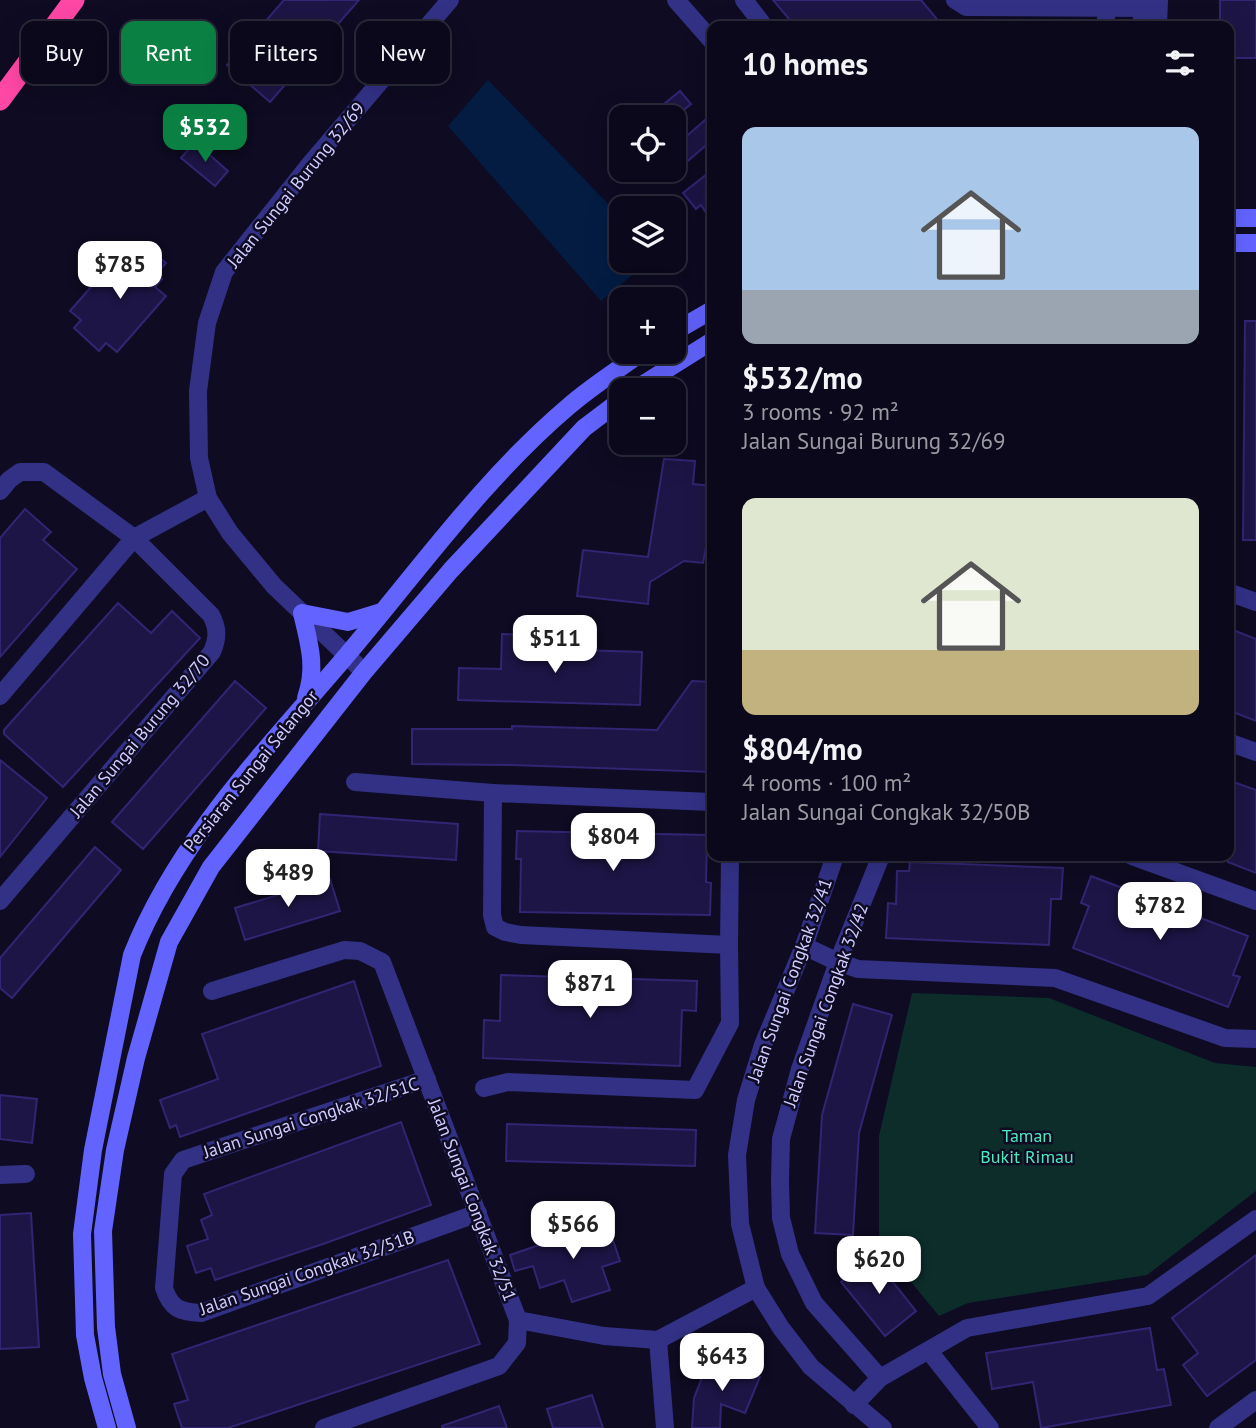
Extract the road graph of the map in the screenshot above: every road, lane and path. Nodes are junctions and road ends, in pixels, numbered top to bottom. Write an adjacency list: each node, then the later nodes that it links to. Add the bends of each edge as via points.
1 (74, 0): 10 (highway)
2 (450, 0): 22 (street, Jalan Sungai Burung 32/69, via 225,272 208,323 198,391 200,458)
3 (676, 0): 9 (street)
4 (744, 0): 8 (street)
5 (955, 0): 7 (street, via 966,6)
6 (1146, 9): 7 (street)
7 (1106, 17)
8 (760, 21)
9 (707, 35)
10 (0, 100)
11 (1234, 218): 12 (main road)
12 (1256, 218)
13 (1234, 243): 14 (main road)
14 (1256, 243)
15 (707, 313): 16 (main road)
16 (686, 325)
17 (707, 344): 19 (main road)
18 (626, 364): 26 (main road, Persiaran Sungai Selangor, via 570,405 502,472)
19 (653, 378)
20 (609, 409): 29 (main road, Persiaran Sungai Selangor, via 584,428 451,570)
21 (0, 491): 23 (street, via 20,472 44,472)
22 (208, 498): 23 (street); 27 (street, Jalan Sungai Burung 32/69, via 230,533)
23 (134, 538): 30 (street); 41 (street, Jalan Sungai Burung 32/70, via 211,615 218,639 212,652)
24 (1234, 594): 25 (street)
25 (1256, 603)
26 (382, 612): 27 (main road, via 348,622); 28 (main road, Persiaran Sungai Selangor)
27 (302, 613): 28 (street, Jalan Sungai Burung 32/69); 31 (main road, via 313,671)
28 (347, 655): 29 (street, Jalan Sungai Burung 32/69); 31 (main road, Persiaran Sungai Selangor)
29 (364, 672): 63 (main road, Persiaran Sungai Selangor, via 211,867 160,968 116,1150 103,1231 106,1327 112,1374)
30 (0, 696)
31 (304, 704): 62 (main road, Persiaran Sungai Selangor, via 195,836 157,899 132,955 93,1150 82,1234 85,1335)
32 (1234, 744): 33 (street)
33 (1256, 752)
34 (355, 782): 35 (street)
35 (494, 793): 36 (street); 43 (street, via 495,927 521,935)
36 (707, 802)
37 (730, 861): 43 (street)
38 (833, 861): 44 (street, Jalan Sungai Congkak 32/41)
39 (879, 861): 45 (street, Jalan Sungai Congkak 32/42)
40 (1146, 861): 42 (street)
41 (0, 901)
42 (1256, 901)
43 (729, 945): 49 (street, via 730,1023 695,1090 508,1082)
44 (804, 946): 45 (street); 55 (street, Jalan Sungai Congkak 32/41, via 763,1045 740,1127 740,1224)
45 (838, 962): 47 (street, via 858,969 1055,978 1226,1038); 59 (street, Jalan Sungai Congkak 32/42, via 781,1139 781,1218 790,1254 814,1303)
46 (212, 991): 48 (street, Jalan Sungai Congkak 32/51, via 344,950 360,951 382,961)
47 (1256, 1039)
48 (427, 1079): 52 (street, Jalan Sungai Congkak 32/51); 54 (street, Jalan Sungai Congkak 32/51C, via 183,1160 173,1174)
49 (484, 1088)
50 (26, 1174): 51 (street)
51 (0, 1175)
52 (478, 1213): 54 (street, Jalan Sungai Congkak 32/51B, via 201,1313 184,1312 169,1302 164,1288); 56 (street, Jalan Sungai Congkak 32/51)
53 (1256, 1219): 58 (street, via 1148,1296 967,1328)
54 (169, 1228)
55 (756, 1288): 57 (street); 61 (street, Jalan Sungai Congkak 32/41, via 811,1367)
56 (518, 1320): 57 (street, Jalan Sungai Congkak 32/51, via 604,1336); 64 (street, via 517,1343 499,1366)
57 (658, 1340): 65 (street)
58 (929, 1352): 59 (street); 67 (street)
59 (880, 1378): 61 (street)
60 (1256, 1400): 68 (street)
61 (854, 1405): 66 (street, Jalan Sungai Congkak 32/41)
62 (104, 1425)
63 (127, 1428)
64 (324, 1428)
65 (665, 1428)
66 (883, 1428)
67 (990, 1428)
68 (1218, 1428)

